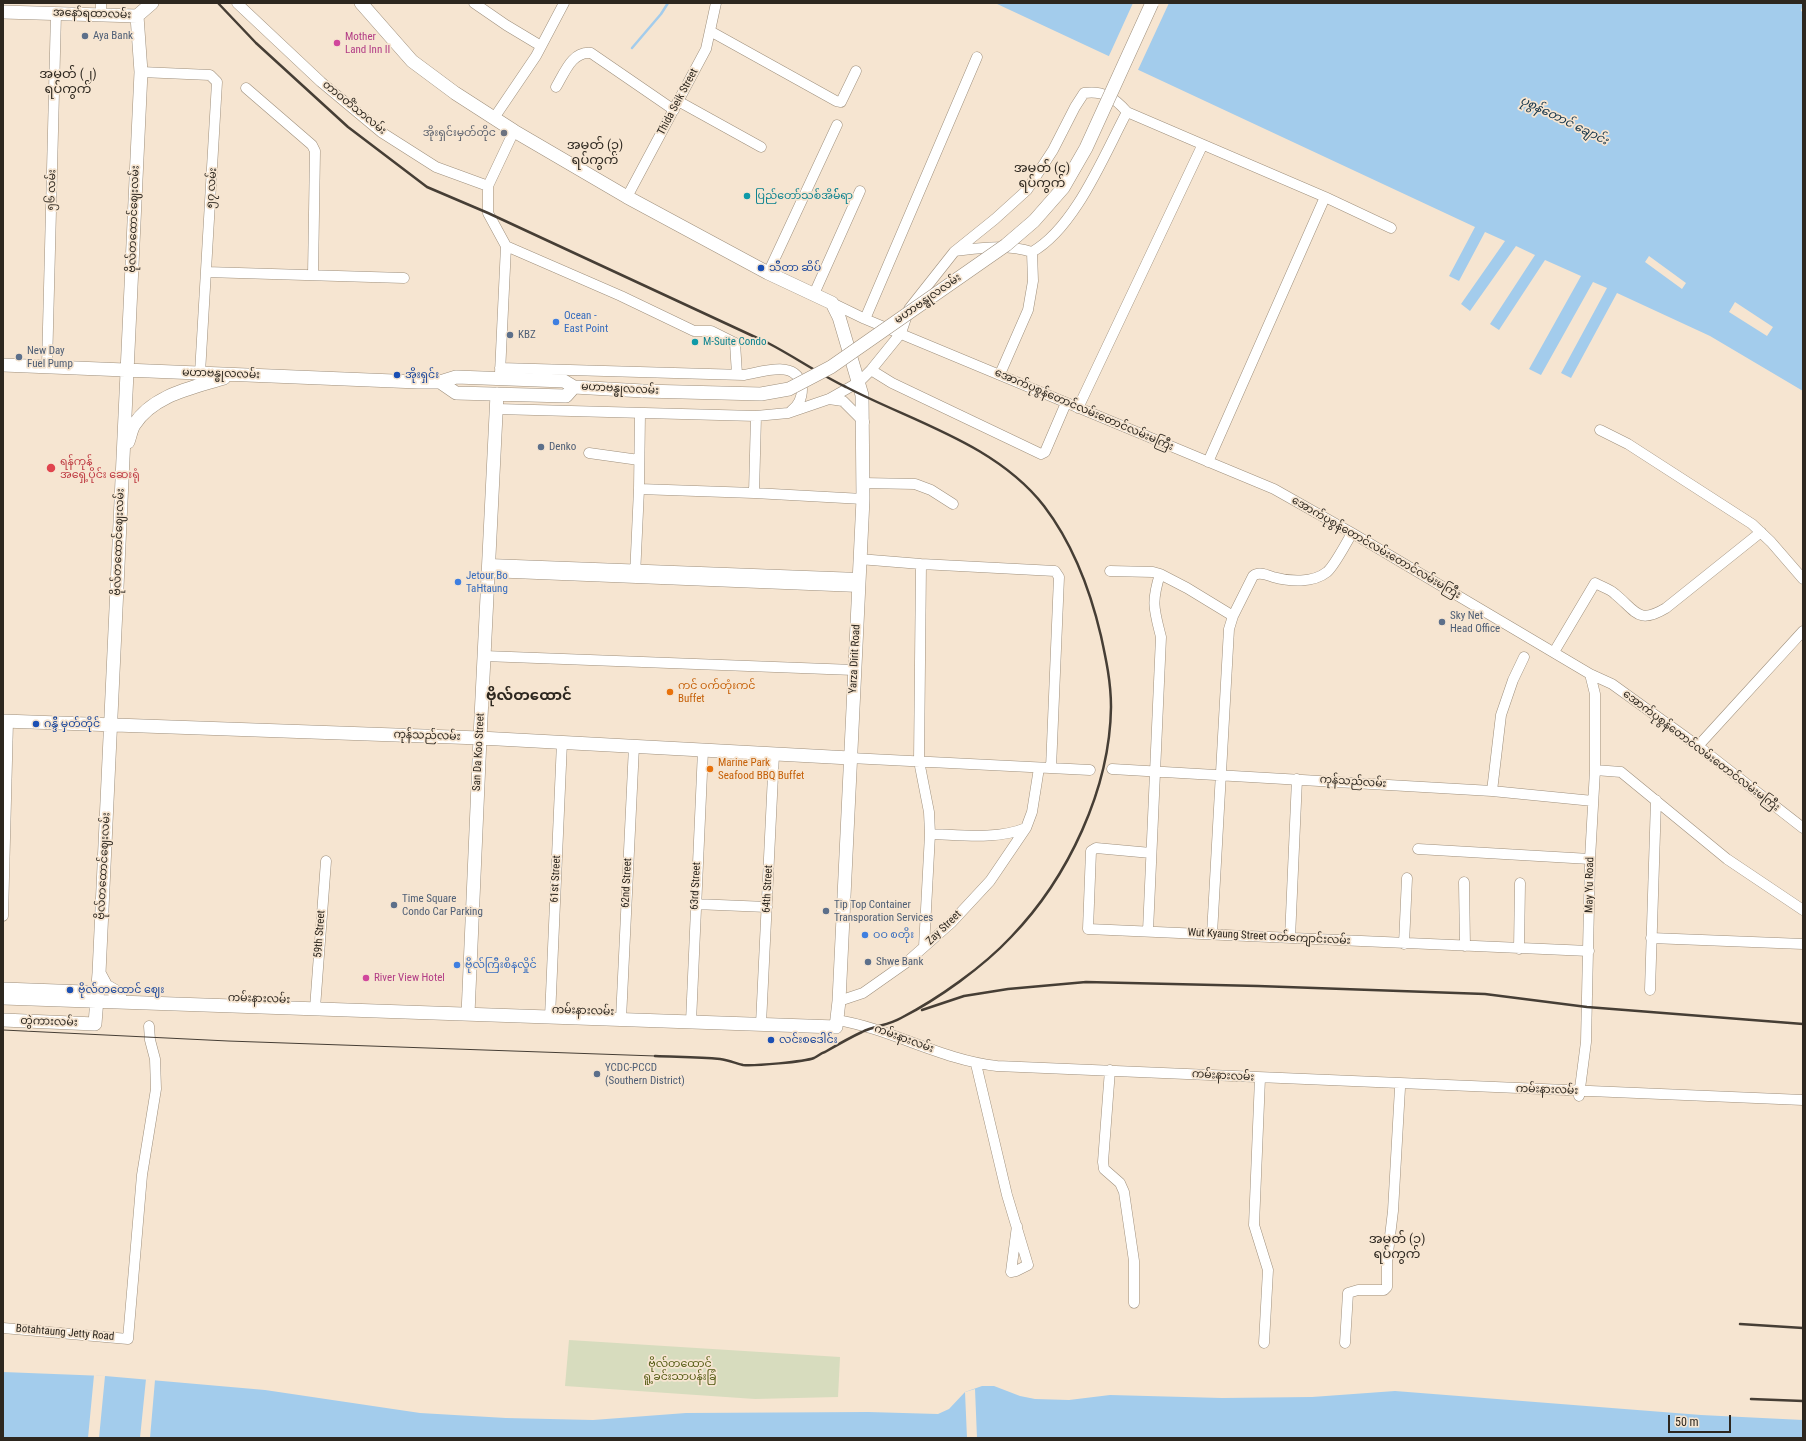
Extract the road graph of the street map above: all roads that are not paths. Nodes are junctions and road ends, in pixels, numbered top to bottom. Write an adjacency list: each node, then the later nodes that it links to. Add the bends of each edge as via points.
1 (152, 3): 12 (main road, အနော်ရထာလမ်း)
2 (237, 3): 27 (street, တာဝတိံသာလမ်း, via 321,82 381,132 436,167)
3 (361, 3): 22 (main road, အောက်ပုစွန်တောင်လမ်းတောင်လမ်းမကြီး, via 412,61 455,94)
4 (474, 3): 14 (street)
5 (564, 3): 14 (street)
6 (716, 3): 13 (street, Thida Seik Street)
7 (1152, 3): 54 (main road, မဟာဗန္ဓုလလမ်း, bridge, via 1086,148 1063,188 1034,221 1006,245 831,367 789,389 760,394)
8 (19, 8): 10 (main road, အနော်ရထာလမ်း); 11 (main road, အနော်ရထာလမ်း)
9 (101, 9): 11 (main road, အနော်ရထာလမ်း); 12 (main road, အနော်ရထာလမ်း)
10 (3, 12)
11 (56, 13): 44 (street, ၅၆ လမ်း)
12 (137, 16): 17 (main road, ဗိုလ်တထောင်ဈေးလမ်း)
13 (710, 31): 16 (street, via 836,101 841,102); 20 (street, Thida Seik Street, via 706,49)
14 (541, 46): 22 (street)
15 (977, 57): 41 (street)
16 (856, 71)
17 (141, 72): 35 (street, ၅၇ လမ်း, via 210,75 217,82); 45 (main road, ဗိုလ်တထောင်ဈေးလမ်း)
18 (556, 87): 20 (street, via 575,56 591,53)
19 (246, 88): 37 (street, via 312,145 316,152)
20 (676, 105): 26 (street); 29 (street, Thida Seik Street)
21 (1127, 112): 25 (street); 33 (street, via 1104,94 1096,91 1084,93 1053,150 1027,190); 34 (street, via 1080,201 1045,245)
22 (494, 118): 24 (main road, အောက်ပုစွန်တောင်လမ်းတောင်လမ်းမကြီး)
23 (837, 125): 36 (street)
24 (514, 131): 27 (street); 29 (main road, အောက်ပုစွန်တောင်လမ်းတောင်လမ်းမကြီး)
25 (1202, 146): 30 (street); 58 (street)
26 (761, 147)
27 (488, 186): 32 (street, via 488,213)
28 (860, 191): 39 (street)
29 (627, 197): 36 (main road, အောက်ပုစွန်တောင်လမ်းတောင်လမ်းမကြီး)
30 (1325, 197): 31 (street); 68 (street)
31 (1391, 228)
32 (506, 246): 48 (street); 49 (street, via 694,331 711,332 735,343)
33 (954, 252): 34 (street, via 988,247 1017,247); 42 (street, via 909,308)
34 (1032, 252): 50 (street, via 1033,281 1028,310)
35 (206, 272): 37 (street); 47 (street, ၅၇ လမ်း)
36 (768, 273): 39 (main road, အောက်ပုစွန်တောင်လမ်းတောင်လမ်းမကြီး)
37 (313, 275): 38 (street)
38 (404, 278)
39 (814, 294): 40 (main road, အောက်ပုစွန်တောင်လမ်းတောင်လမ်းမကြီး)
40 (832, 303): 41 (street, အောက်ပုစွန်တောင်လမ်းတောင်လမ်းမကြီး); 53 (main road, Yarza Dirit Road)
41 (865, 319): 42 (street, အောက်ပုစွန်တောင်လမ်းတောင်လမ်းမကြီး)
42 (901, 333): 46 (street); 50 (street, အောက်ပုစွန်တောင်လမ်းတောင်လမ်းမကြီး)
43 (3, 365): 44 (main road, မဟာဗန္ဓုလလမ်း)
44 (46, 367): 45 (main road, မဟာဗန္ဓုလလမ်း)
45 (128, 370): 47 (main road, မဟာဗန္ဓုလလမ်း); 66 (main road, ဗိုလ်တထောင်ဈေးလမ်း)
46 (871, 370): 53 (street); 57 (street, via 892,383 1041,454 1045,452)
47 (200, 373): 51 (main road, မဟာဗန္ဓုလလမ်း)
48 (500, 373): 49 (street); 52 (main road, မဟာဗန္ဓုလလမ်း, via 456,377); 54 (main road, မဟာဗန္ဓုလလမ်း, via 564,381)
49 (736, 374): 61 (street, via 760,373 778,368 790,371 798,378 802,391 796,407)
50 (1000, 374): 57 (street, အောက်ပုစွန်တောင်လမ်းတောင်လမ်းမကြီး)
51 (232, 375): 52 (main road, မဟာဗန္ဓုလလမ်း); 66 (main road, via 182,391 146,410 134,426)
52 (440, 382): 55 (main road, မဟာဗန္ဓုလလမ်း, via 456,393)
53 (859, 382): 56 (street); 63 (main road, Yarza Dirit Road)
54 (574, 387): 55 (main road, မဟာဗန္ဓုလလမ်း, via 566,396)
55 (497, 394): 59 (main road, San Da Koo Street)
56 (829, 399): 61 (street); 63 (street, via 843,401)
57 (1066, 403): 58 (street, အောက်ပုစွန်တောင်လမ်းတောင်လမ်းမကြီး)
58 (1078, 408): 68 (street, အောက်ပုစွန်တောင်လမ်းတောင်လမ်းမကြီး)
59 (497, 409): 60 (street); 78 (main road, San Da Koo Street)
60 (640, 413): 62 (street); 67 (street)
61 (788, 413): 62 (street)
62 (756, 416): 71 (street)
63 (864, 422): 69 (main road, Yarza Dirit Road)
64 (1600, 430): 74 (street, via 1628,444)
65 (589, 453): 67 (street)
66 (122, 457): 92 (main road, ဗိုလ်တထောင်ဈေးလမ်း)
67 (639, 460): 70 (street)
68 (1208, 462): 75 (street, အောက်ပုစွန်တောင်လမ်းတောင်လမ်းမကြီး, via 1274,489)
69 (863, 482): 72 (main road, Yarza Dirit Road); 73 (street, via 915,484 931,490)
70 (639, 488): 71 (street); 80 (street)
71 (754, 493): 72 (street)
72 (863, 500): 76 (main road, Yarza Dirit Road)
73 (953, 504)
74 (1761, 532): 82 (street); 86 (street, via 1654,615 1644,616 1631,610 1614,593 1596,584)
75 (1352, 533): 84 (street, via 1328,572 1319,576 1296,581 1261,573 1253,576); 86 (street, အောက်ပုစွန်တောင်လမ်းတောင်လမ်းမကြီး)
76 (859, 559): 77 (street); 83 (main road, Yarza Dirit Road)
77 (921, 564): 100 (street); 102 (street, via 1055,572 1059,577)
78 (488, 568): 80 (street); 87 (main road, San Da Koo Street)
79 (1110, 571): 81 (street)
80 (635, 574): 83 (street)
81 (1160, 574): 84 (street); 106 (street, via 1154,595 1154,612 1161,637)
82 (1803, 579)
83 (859, 582): 89 (main road, Yarza Dirit Road)
84 (1233, 616): 107 (street, via 1229,629)
85 (1803, 631): 96 (street)
86 (1554, 652): 90 (street, အောက်ပုစွန်တောင်လမ်းတောင်လမ်းမကြီး)
87 (484, 656): 89 (street); 93 (main road, San Da Koo Street)
88 (1524, 657): 109 (street, via 1501,715)
89 (854, 670): 99 (main road, Yarza Dirit Road)
90 (1590, 674): 96 (street, အောက်ပုစွန်တောင်လမ်းတောင်လမ်းမကြီး, via 1612,684); 105 (street, May Yu Road, via 1595,694)
91 (5, 721): 92 (main road, ကုန်သည်လမ်း); 125 (street)
92 (111, 725): 93 (main road, ကုန်သည်လမ်း); 136 (main road, ဗိုလ်တထောင်ဈေးလမ်း)
93 (480, 738): 94 (main road, ကုန်သည်လမ်း); 145 (main road, San Da Koo Street)
94 (562, 742): 95 (main road, ကုန်သည်လမ်း); 146 (street, 61st Street)
95 (634, 746): 97 (main road, ကုန်သည်လမ်း); 147 (street, 62nd Street)
96 (1698, 746): 112 (street, အောက်ပုစွန်တောင်လမ်းတောင်လမ်းမကြီး)
97 (703, 750): 98 (main road, ကုန်သည်လမ်း); 122 (street, 63rd Street)
98 (774, 754): 99 (main road, ကုန်သည်လမ်း); 123 (street, 64th Street)
99 (850, 758): 100 (street); 143 (main road, Yarza Dirit Road)
100 (919, 761): 101 (street); 114 (street, via 929,812)
101 (1040, 768): 102 (street); 113 (street, Zay Street, via 1032,812)
102 (1051, 768): 104 (street)
103 (1112, 769): 106 (street, ကုန်သည်လမ်း)
104 (1090, 770)
105 (1595, 770): 110 (street, via 1621,772); 111 (street, May Yu Road)
106 (1155, 771): 107 (street, ကုန်သည်လမ်း); 116 (street)
107 (1221, 775): 108 (street, ကုန်သည်လမ်း); 127 (street)
108 (1297, 779): 109 (street, ကုန်သည်လမ်း); 128 (street)
109 (1492, 791): 111 (street, ကုန်သည်လမ်း)
110 (1656, 800): 124 (street, via 1726,860); 129 (street)
111 (1593, 801): 117 (street, May Yu Road)
112 (1802, 825)
113 (1026, 828): 114 (street, via 1012,834 991,836); 133 (street, Zay Street, via 990,881)
114 (930, 834): 133 (street)
115 (1418, 849): 117 (street)
116 (1151, 853): 126 (street); 126 (street, Wut Kyaung Street ဝတ်ကျောင်းလမ်း, via 1093,849 1091,851 1087,926)
117 (1590, 859): 135 (street, May Yu Road)
118 (326, 861): 144 (street, 59th Street)
119 (1407, 878): 130 (street)
120 (1464, 882): 132 (street)
121 (1520, 883): 134 (street)
122 (696, 904): 123 (street); 148 (street, 63rd Street)
123 (767, 907): 150 (street, 64th Street)
124 (1803, 910)
125 (3, 916)
126 (1148, 931): 127 (street, Wut Kyaung Street ဝတ်ကျောင်းလမ်း)
127 (1212, 934): 128 (street, Wut Kyaung Street ဝတ်ကျောင်းလမ်း)
128 (1290, 938): 130 (street, Wut Kyaung Street ဝတ်ကျောင်းလမ်း)
129 (1651, 938): 131 (street); 138 (street)
130 (1404, 944): 132 (street, Wut Kyaung Street ဝတ်ကျောင်းလမ်း)
131 (1803, 944)
132 (1465, 946): 134 (street, Wut Kyaung Street ဝတ်ကျောင်းလမ်း)
133 (924, 947): 143 (street, Zay Street, via 863,992)
134 (1520, 949): 135 (street, Wut Kyaung Street ဝတ်ကျောင်းလမ်း)
135 (1589, 951): 158 (street, May Yu Road, via 1586,1042)
136 (99, 973): 139 (main road, via 86,987); 140 (main road, via 106,986); 141 (main road, ဗိုလ်တထောင်ဈေးလမ်း)
137 (3, 988): 139 (main road, ကမ်းနားလမ်း)
138 (1650, 990)
139 (68, 991): 141 (main road, ကမ်းနားလမ်း)
140 (120, 994): 141 (main road, ကမ်းနားလမ်း); 144 (main road, ကမ်းနားလမ်း)
141 (97, 997): 142 (main road, ကမ်းနားလမ်း); 144 (main road, ကမ်းနားလမ်း); 152 (main road, ဗိုလ်တထောင်ဈေးလမ်း)
142 (3, 998)
143 (839, 1001): 151 (main road, Yarza Dirit Road)
144 (315, 1005): 145 (main road, ကမ်းနားလမ်း)
145 (468, 1010): 146 (main road, ကမ်းနားလမ်း)
146 (550, 1013): 147 (main road, ကမ်းနားလမ်း)
147 (621, 1016): 148 (main road, ကမ်းနားလမ်း)
148 (691, 1018): 150 (main road, ကမ်းနားလမ်း)
149 (3, 1020): 152 (main road, တွဲကားလမ်း)
150 (761, 1020): 151 (main road, ကမ်းနားလမ်း)
151 (836, 1023): 154 (street, ကမ်းနားလမ်း, via 862,1024)
152 (95, 1024)
153 (149, 1026): 163 (street, Botahtaung Jetty Road, via 155,1059 156,1089 142,1176 128,1339)
154 (976, 1066): 155 (street, ကမ်းနားလမ်း); 161 (street)
155 (1109, 1072): 156 (street, ကမ်းနားလမ်း); 162 (street, via 1103,1162 1104,1169 1120,1183 1124,1192 1134,1261)
156 (1260, 1080): 157 (street, ကမ်းနားလမ်း); 158 (street, ကမ်းနားလမ်း); 164 (street, via 1254,1225 1268,1270)
157 (1400, 1088): 158 (street, ကမ်းနားလမ်း); 165 (street, via 1394,1212 1387,1262 1387,1287 1384,1290 1358,1290 1348,1293)
158 (1579, 1093): 159 (street, ကမ်းနားလမ်း); 160 (street, ကမ်းနားလမ်း)
159 (1803, 1100)
160 (1803, 1104)
161 (1017, 1226)
162 (1134, 1303)
163 (3, 1328)
164 (1264, 1343)
165 (1345, 1343)

